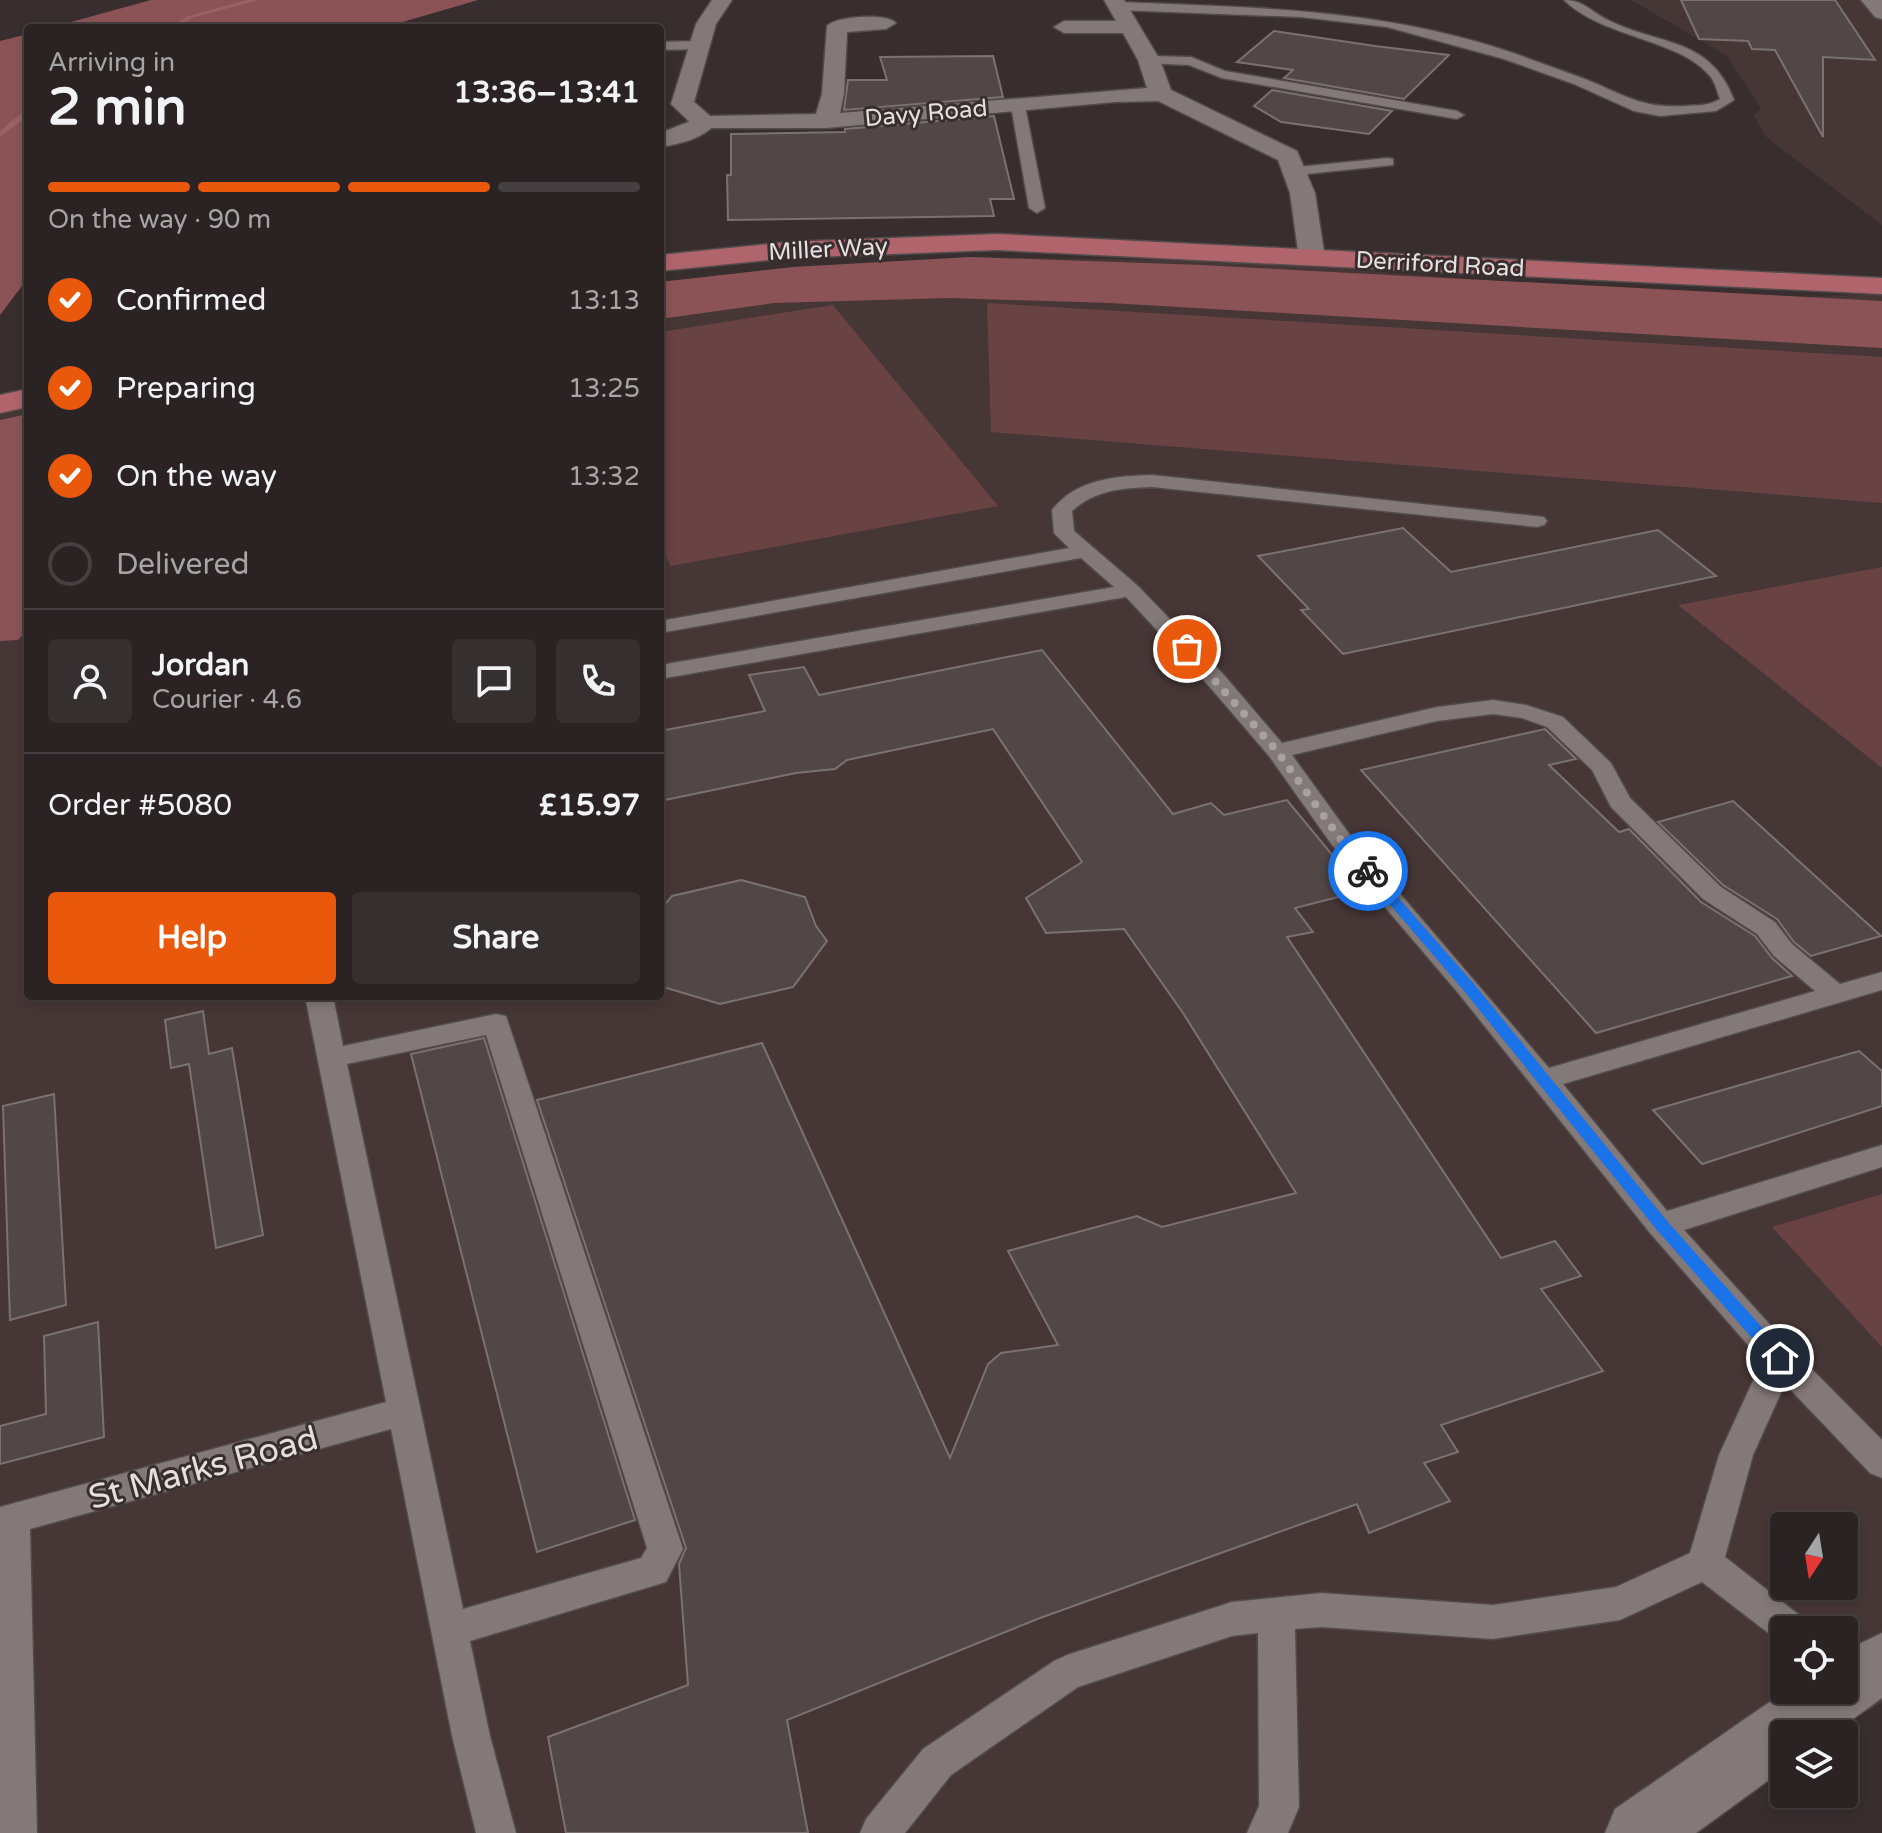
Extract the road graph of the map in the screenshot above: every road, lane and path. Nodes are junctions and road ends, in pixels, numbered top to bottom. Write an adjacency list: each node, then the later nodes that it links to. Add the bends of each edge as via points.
1 (722, 0): 10 (street)
2 (1570, 0): 5 (lane, via 1604,23 1670,45 1709,67 1727,100 1716,107 1650,110 1533,64 1415,28)
3 (1871, 0): 6 (street)
4 (1116, 3): 5 (lane); 9 (street)
5 (1195, 4)
6 (1882, 13)
7 (886, 23): 17 (street, via 837,26)
8 (1064, 27): 9 (street)
9 (1130, 27): 12 (street)
10 (699, 45): 11 (lane); 16 (street, via 682,104)
11 (664, 46)
12 (1149, 60): 13 (street); 15 (lane, via 1191,61 1222,74)
13 (1162, 94): 14 (street, Davy Road); 20 (street, via 1288,156)
14 (1018, 106): 17 (street, Davy Road); 21 (lane)
15 (1457, 115)
16 (698, 119): 17 (street, Davy Road); 18 (street, via 677,137)
17 (826, 121)
18 (664, 139)
19 (1388, 162): 20 (lane)
20 (1297, 171): 23 (street)
21 (1037, 208)
22 (997, 242): 23 (main road, Derriford Road); 24 (main road, Miller Way, via 788,250)
23 (1312, 258): 25 (main road, Derriford Road)
24 (664, 263)
25 (1882, 286)
26 (24, 399): 27 (main road)
27 (0, 404)
28 (1537, 521): 29 (lane, via 1152,481 1114,483 1074,497 1062,510 1064,533)
29 (1087, 551): 30 (lane); 31 (lane)
30 (1131, 590): 32 (lane); 33 (lane)
31 (664, 626)
32 (664, 671)
33 (1277, 751): 35 (lane, via 1437,714 1493,707 1555,722 1603,768 1620,802 1712,893 1766,928 1783,950); 38 (lane, via 1341,840)
34 (1882, 981): 35 (lane)
35 (1835, 994): 38 (lane)
36 (320, 1000): 37 (lane)
37 (331, 1058): 42 (lane); 48 (lane, via 496,1023 665,1549 653,1571)
38 (1541, 1080): 40 (lane)
39 (1882, 1156): 40 (lane)
40 (1661, 1225): 41 (lane)
41 (1780, 1358): 43 (lane); 45 (lane, via 1736,1455)
42 (405, 1411): 44 (lane, St Marks Road); 48 (lane)
43 (1882, 1463)
44 (6, 1520): 50 (lane)
45 (1705, 1563): 46 (lane, via 1620,1603 1493,1622 1321,1610); 47 (lane)
46 (1276, 1614): 52 (lane, via 1232,1619 1067,1673 937,1762); 53 (lane, via 1279,1807)
47 (1772, 1616)
48 (449, 1630): 51 (lane)
49 (1816, 1704): 54 (street)
50 (17, 1833)
51 (496, 1833)
52 (880, 1833)
53 (1267, 1833)
54 (1639, 1833)

